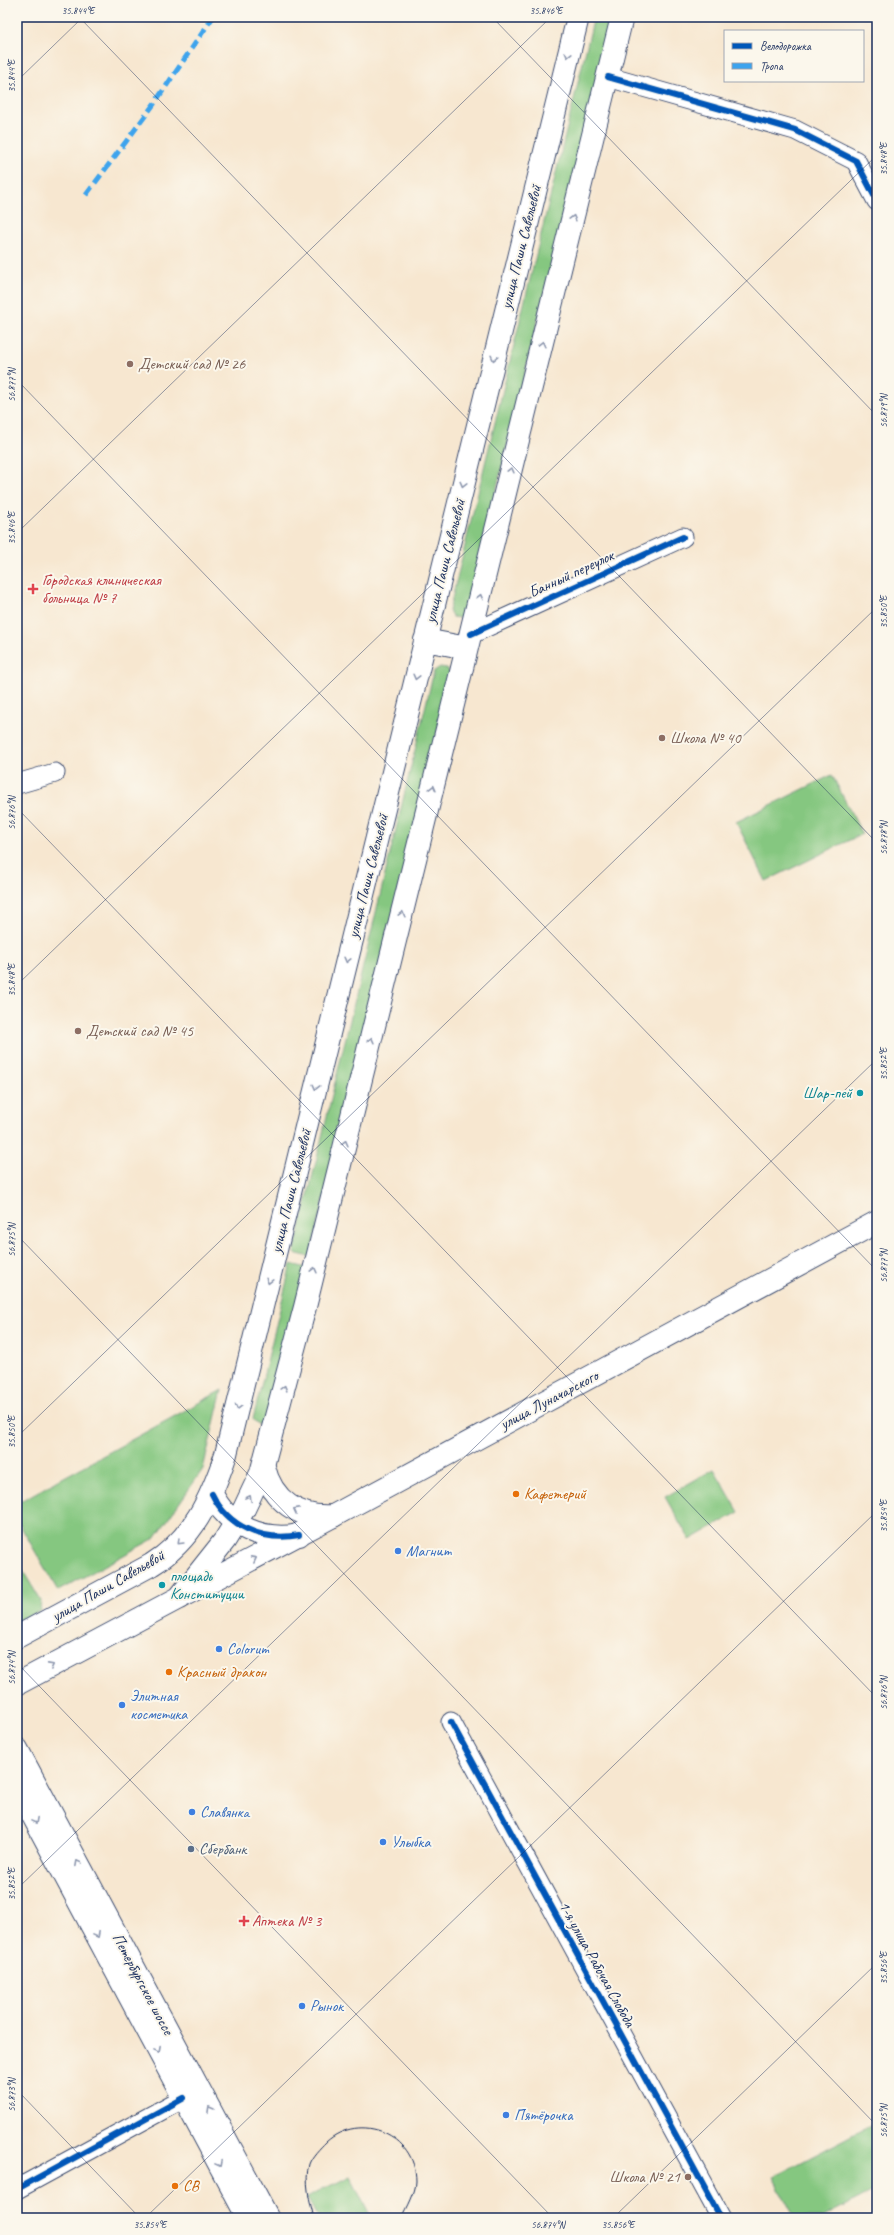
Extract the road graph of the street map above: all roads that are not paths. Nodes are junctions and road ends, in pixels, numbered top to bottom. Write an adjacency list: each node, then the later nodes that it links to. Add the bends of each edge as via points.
1 (578, 17): 6 (main road, улица Паши Савельевой, one-way to 6)
2 (622, 17): 3 (main road)
3 (608, 77): 4 (street, via 795,130 856,160); 7 (main road, one-way to 3)
4 (877, 201)
5 (682, 537): 7 (street, Банный переулок)
6 (425, 640): 7 (main road); 12 (main road, улица Паши Савельевой, one-way to 12, via 226,1454)
7 (469, 641): 11 (main road, one-way to 7)
8 (55, 773): 9 (street)
9 (17, 784)
10 (877, 1222): 13 (main road, улица Луначарского)
11 (264, 1467): 13 (main road, one-way to 11, via 310,1516 289,1506 272,1489); 14 (main road, one-way to 11)
12 (212, 1494): 14 (main road, via 219,1507); 17 (main road, улица Паши Савельевой, one-way to 17, via 187,1534 162,1557)
13 (333, 1516): 15 (main road, улица Луначарского)
14 (236, 1523): 15 (main road, via 264,1536); 16 (main road, via 210,1562)
15 (299, 1535): 16 (main road, улица Луначарского, one-way to 15)
16 (179, 1598): 18 (main road, one-way to 16)
17 (17, 1637)
18 (17, 1684)
19 (452, 1722): 26 (street, 1-я улица Рабочая Слобода)
20 (17, 1749): 22 (main road, Петербургское шоссе, one-way to 20)
21 (17, 1786): 22 (main road, Петербургское шоссе, one-way to 22)
22 (191, 2094): 23 (street); 24 (main road, Петербургское шоссе, one-way to 24); 25 (main road, Петербургское шоссе, one-way to 22)
23 (17, 2189)
24 (248, 2218)
25 (268, 2218)
26 (721, 2218)

